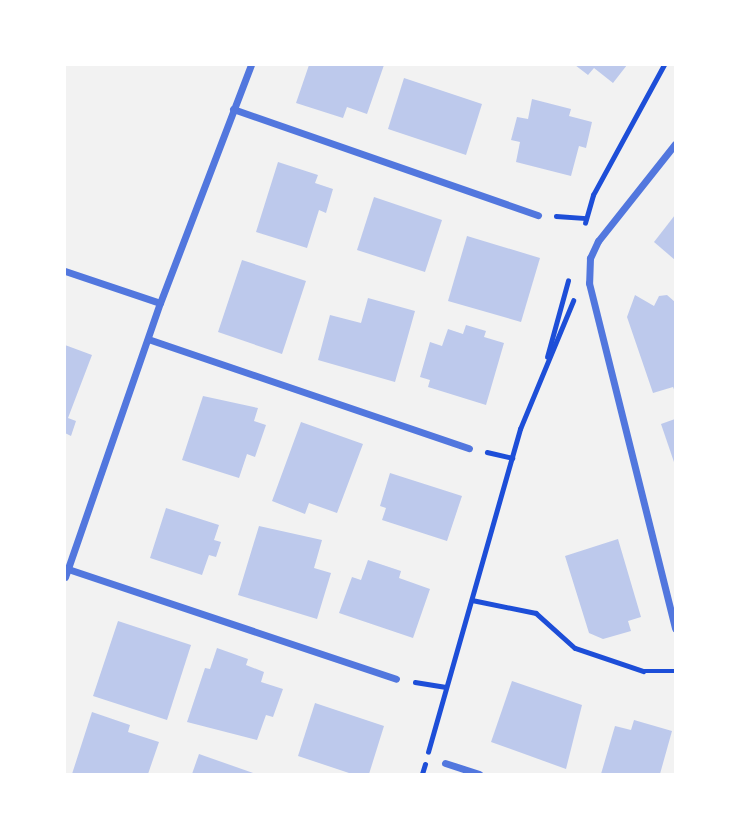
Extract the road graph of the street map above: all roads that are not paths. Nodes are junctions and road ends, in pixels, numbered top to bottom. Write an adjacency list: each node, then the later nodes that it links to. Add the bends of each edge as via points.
1 (251, 65): 2 (street)
2 (233, 109): 4 (street); 6 (street)
3 (675, 144): 10 (street, via 598,242 590,258 589,283)
4 (538, 215)
5 (65, 271): 6 (street)
6 (160, 303): 7 (street)
7 (148, 339): 8 (street); 9 (street)
8 (469, 447)
9 (66, 571): 11 (street)
10 (675, 628)
11 (396, 680)
12 (445, 763): 13 (street)
13 (479, 774)

